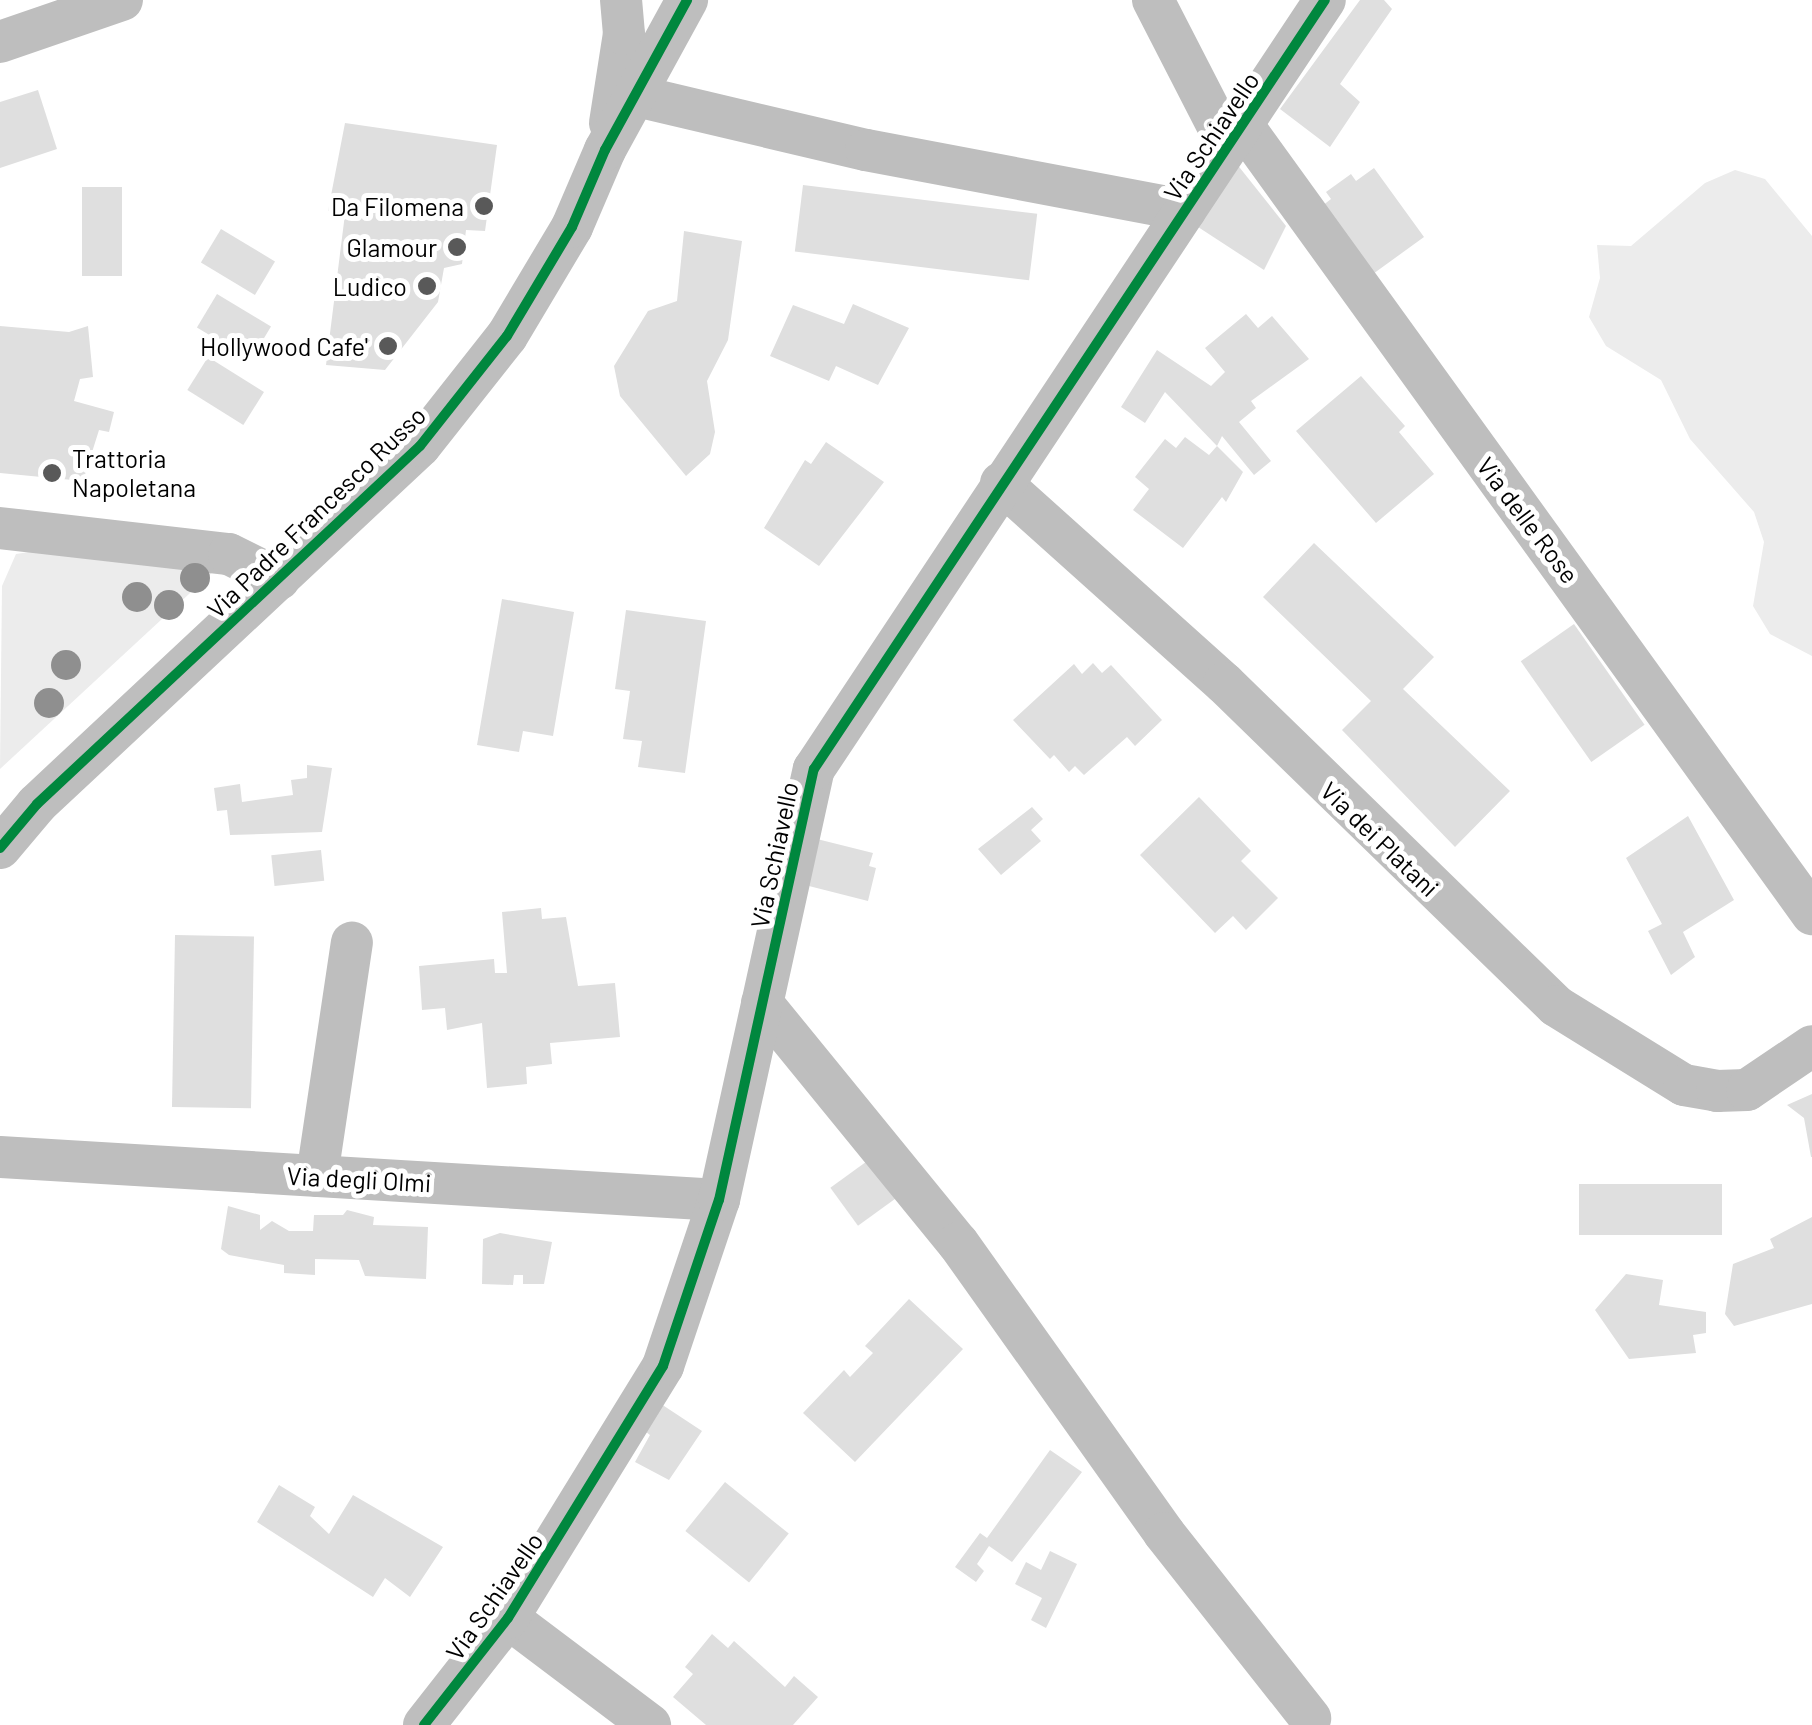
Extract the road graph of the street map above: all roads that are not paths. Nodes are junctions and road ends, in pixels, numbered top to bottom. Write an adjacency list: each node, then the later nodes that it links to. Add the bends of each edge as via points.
1 (621, 0): 9 (street, Via Padre Francesco Russo, via 624,34)
2 (688, 0): 7 (street, Via Padre Francesco Russo)
3 (1152, 0): 8 (street, Via delle Rose)
4 (1325, 0): 8 (street, Via Schiavello)
5 (105, 3): 6 (street)
6 (0, 42)
7 (637, 96): 9 (street, Via Padre Francesco Russo); 10 (street, via 866,150)
8 (1236, 136): 10 (street, Via Schiavello); 15 (street, Via delle Rose)
9 (605, 150): 13 (street, Via Padre Francesco Russo, via 572,227 506,336 420,446)
10 (1185, 210): 11 (street, Via Schiavello)
11 (1001, 483): 17 (street, Via Schiavello, via 814,769); 18 (street, Via dei Platani, via 1224,682 1556,1006 1684,1085 1748,1090)
12 (0, 528): 13 (street, via 228,554)
13 (279, 579): 14 (street, Via Padre Francesco Russo, via 37,804)
14 (0, 848)
15 (1812, 914)
16 (352, 943): 20 (street)
17 (762, 1003): 21 (street, Via Schiavello); 23 (street, via 958,1243 1164,1533)
18 (1806, 1050)
19 (0, 1157): 20 (street, Via degli Olmi)
20 (316, 1176): 21 (street, Via degli Olmi)
21 (719, 1200): 22 (street, Via Schiavello, via 663,1366)
22 (508, 1618): 24 (street, Via Schiavello); 25 (street)
23 (1310, 1718)
24 (424, 1725)
25 (650, 1725)

